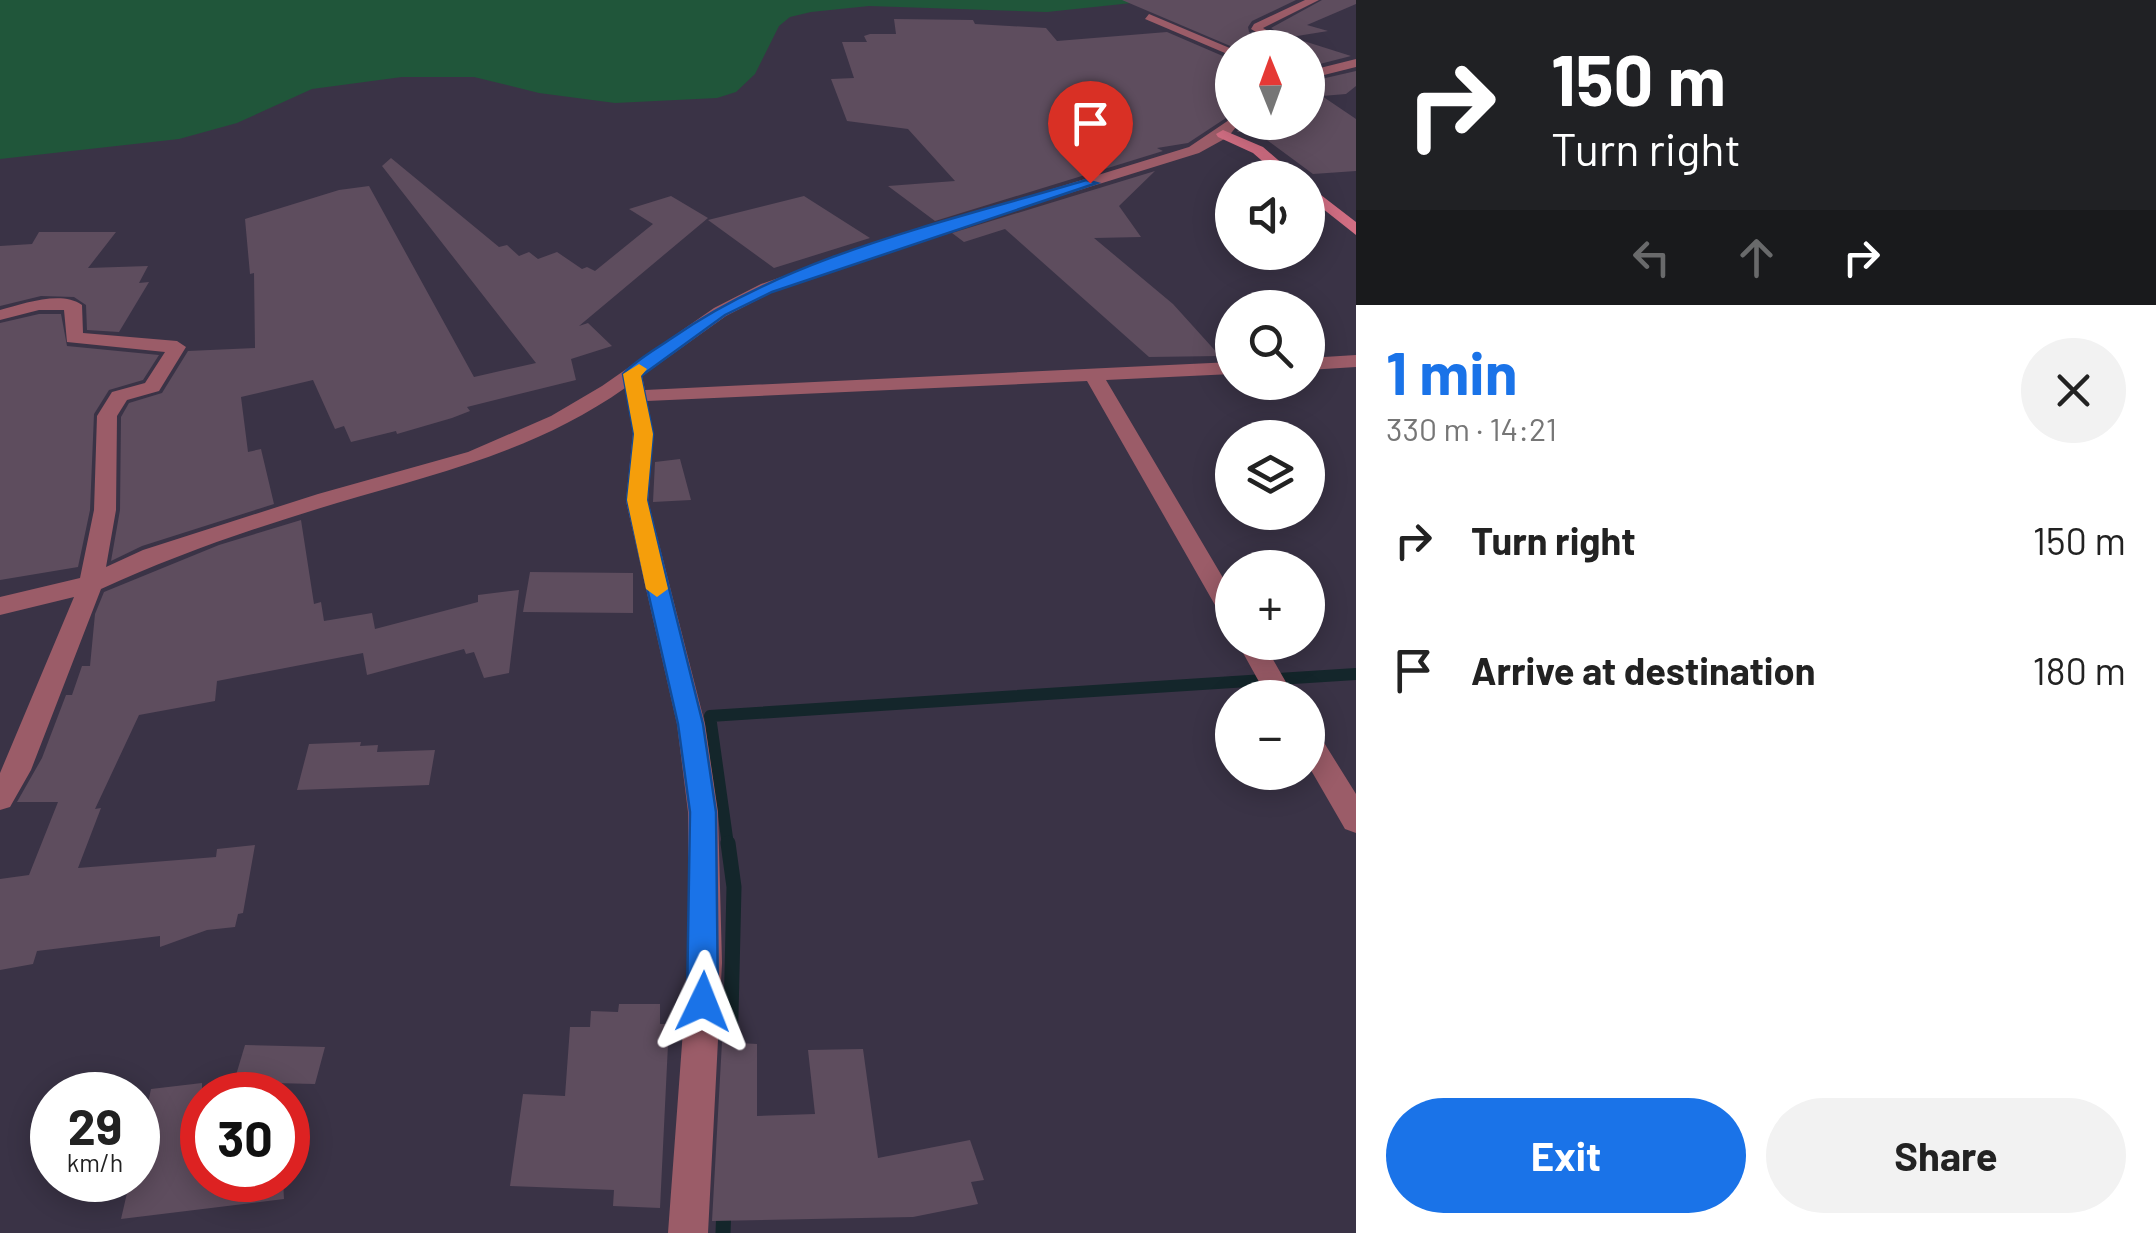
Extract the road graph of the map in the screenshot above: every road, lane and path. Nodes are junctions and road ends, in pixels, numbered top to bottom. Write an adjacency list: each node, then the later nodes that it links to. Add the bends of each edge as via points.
1 (1314, 0): 3 (street)
2 (1150, 16): 4 (street)
3 (1259, 30)
4 (1215, 45)
5 (1325, 64): 7 (street)
6 (1356, 64): 7 (street)
7 (1332, 68): 8 (street)
8 (1325, 70)
9 (1215, 136): 19 (street, via 1194,150 767,288 720,312)
10 (1244, 140): 11 (street)
11 (1270, 160)
12 (1325, 204): 13 (street)
13 (1356, 230)
14 (0, 315): 20 (street, via 74,305 74,338 177,346 152,387 119,396 107,416 104,510)
15 (1356, 361): 16 (street)
16 (1325, 363)
17 (1215, 369): 18 (street)
18 (1094, 376): 19 (street); 21 (street)
19 (634, 385): 20 (street, via 476,458 326,499); 26 (street, via 644,434 637,500 691,724 703,812 705,964)
20 (91, 584): 22 (street); 24 (street)
21 (1215, 584)
22 (0, 606)
23 (1325, 769): 25 (street)
24 (0, 798)
25 (1356, 820)
26 (688, 1233)

